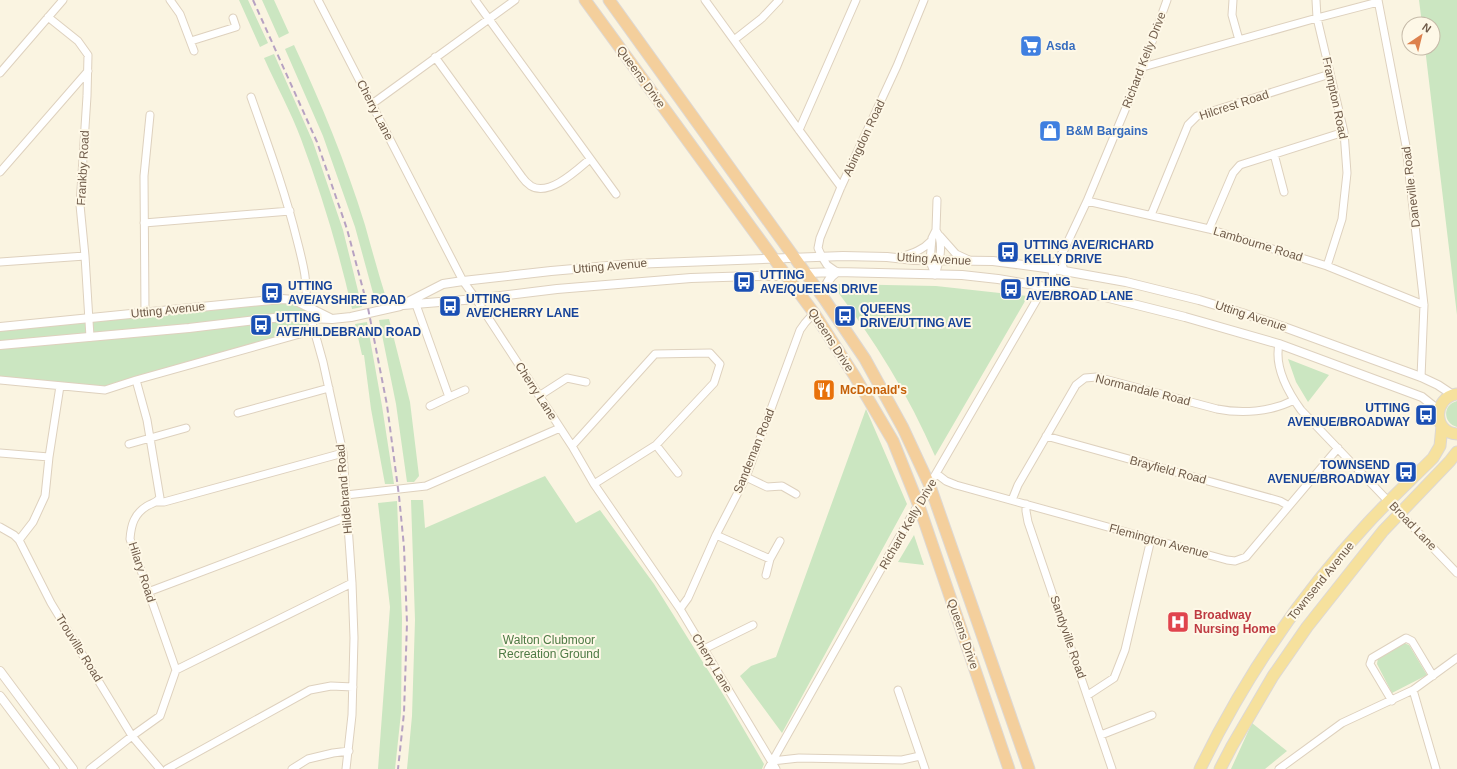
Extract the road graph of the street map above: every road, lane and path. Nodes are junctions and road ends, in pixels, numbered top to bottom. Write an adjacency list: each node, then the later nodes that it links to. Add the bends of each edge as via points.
1 (63, 0): 16 (street)
2 (170, 0): 22 (street, via 180,14)
3 (318, 0): 30 (street, Cherry Lane)
4 (475, 0): 18 (street)
5 (515, 0): 18 (street)
6 (585, 0): 53 (highway, Queens Drive)
7 (609, 0): 51 (highway, Queens Drive)
8 (704, 0): 20 (street)
9 (779, 0): 20 (street, via 762,18)
10 (856, 0): 32 (street)
11 (924, 0): 37 (street, Abingdon Road)
12 (1167, 0): 25 (street, Richard Kelly Drive)
13 (1233, 0): 21 (street, via 1232,15)
14 (1316, 0): 19 (street, Frampton Road)
15 (1378, 1): 19 (street); 72 (street, Daneville Road, via 1406,146)
16 (48, 17): 26 (street, Frankby Road, via 78,41 88,55); 27 (street)
17 (233, 18): 22 (street, via 236,27)
18 (489, 18): 24 (street); 35 (street)
19 (1317, 18): 21 (street); 28 (street, Frampton Road)
20 (734, 40): 32 (street)
21 (1239, 40): 25 (street)
22 (190, 41): 23 (street)
23 (194, 51)
24 (435, 57): 30 (street); 35 (street, via 522,178 531,186 540,189 551,187)
25 (1143, 67): 41 (street, Richard Kelly Drive)
26 (88, 71): 36 (street); 49 (street, Frankby Road, via 80,205)
27 (0, 73)
28 (1330, 74): 33 (street, Frampton Road); 43 (street, Hilcrest Road, via 1197,116 1188,125)
29 (251, 97): 42 (street)
30 (372, 104): 65 (street, Cherry Lane)
31 (150, 115): 44 (street, via 144,176)
32 (799, 130): 37 (street)
33 (1344, 132): 34 (street); 58 (street, Frampton Road, via 1347,173 1342,219)
34 (1274, 154): 38 (street); 45 (street, via 1240,165 1233,173)
35 (590, 159): 39 (street)
36 (0, 172)
37 (842, 187): 50 (street, Abingdon Road, via 820,238 818,248)
38 (1284, 192)
39 (616, 194)
40 (937, 200): 46 (street)
41 (1087, 201): 43 (street, Lambourne Road); 48 (street, Richard Kelly Drive)
42 (290, 211): 44 (street); 71 (street, via 304,269)
43 (1151, 215): 45 (street, Lambourne Road)
44 (144, 223): 74 (street)
45 (1209, 229): 58 (street, Lambourne Road)
46 (938, 233): 47 (street); 55 (street); 56 (street, via 956,254)
47 (931, 241): 52 (street, via 924,248); 54 (street)
48 (1064, 252): 59 (street, Richard Kelly Drive); 60 (street, Richard Kelly Drive)
49 (85, 256): 57 (street); 76 (street, Frankby Road)
50 (822, 257): 51 (street, Utting Avenue); 52 (street, Utting Avenue); 61 (street, via 827,265)
51 (794, 258): 53 (street, Utting Avenue); 62 (highway, Queens Drive)
52 (898, 258): 54 (street, Utting Avenue)
53 (774, 259): 64 (highway, Queens Drive); 65 (street, Utting Avenue, via 631,264)
54 (930, 260): 55 (street, Utting Avenue); 63 (street)
55 (940, 260): 56 (street, Utting Avenue); 63 (street)
56 (971, 261): 59 (street, Utting Avenue, via 993,261)
57 (0, 262)
58 (1327, 266): 72 (street, Lambourne Road)
59 (1053, 269): 60 (street, Utting Avenue); 67 (street, via 1052,278)
60 (1064, 271): 84 (street, Utting Avenue, via 1160,290 1242,313)
61 (837, 272): 62 (street, Utting Avenue); 63 (street, Utting Avenue); 69 (street, via 827,282)
62 (806, 273): 64 (street, Utting Avenue); 69 (highway, Queens Drive)
63 (935, 274): 66 (street, Utting Avenue, via 994,278)
64 (786, 276): 68 (street, Utting Avenue, via 630,283); 75 (highway, Queens Drive)
65 (463, 281): 68 (street, Cherry Lane); 70 (street, Utting Avenue, via 443,284)
66 (1040, 286): 67 (street, Utting Avenue); 113 (street, Richard Kelly Drive, via 1036,301)
67 (1058, 289): 82 (street, Utting Avenue, via 1101,296)
68 (476, 299): 70 (street, Utting Avenue); 92 (street, Cherry Lane)
69 (826, 300): 116 (highway, Queens Drive, via 865,359 903,428)
70 (415, 302): 78 (street, Utting Avenue, via 352,318); 93 (street)
71 (304, 304): 73 (street, Utting Avenue); 74 (street, Utting Avenue, via 282,299)
72 (1424, 305): 84 (street, Daneville Road)
73 (313, 309): 77 (street); 78 (street, Utting Avenue)
74 (145, 312): 76 (street, Utting Avenue)
75 (814, 313): 114 (street, Sandeman Road, via 800,330); 123 (highway, Queens Drive, via 893,441)
76 (89, 318): 79 (street, Utting Avenue); 81 (street, Frankby Road)
77 (311, 319): 78 (street, Utting Avenue); 80 (street, Hildebrand Road); 81 (street, Utting Avenue, via 282,317)
78 (332, 319)
79 (0, 327)
80 (314, 330): 86 (street); 89 (street, Hildebrand Road)
81 (90, 337): 83 (street, Utting Avenue)
82 (1279, 344): 94 (street, Broad Lane, via 1279,364); 97 (street, Utting Avenue, via 1422,397)
83 (0, 345)
84 (1421, 377): 91 (street, Utting Avenue)
85 (0, 380): 88 (street)
86 (136, 380): 88 (street, via 105,390); 103 (street)
87 (586, 382): 92 (street, via 567,378)
88 (60, 386): 111 (street)
89 (329, 388): 96 (street); 110 (street, Hildebrand Road)
90 (465, 390): 93 (street)
91 (1455, 394): 97 (main road, via 1443,402)
92 (539, 396): 100 (street, Cherry Lane)
93 (449, 397): 95 (street)
94 (1294, 400): 102 (street, Normandale Road, via 1270,409 1224,411 1089,377 1076,385); 107 (street, Broad Lane)
95 (430, 406)
96 (238, 413)
97 (1438, 413): 98 (main road)
98 (1442, 426): 101 (main road); 121 (main road, Townsend Avenue, via 1440,446 1433,458)
99 (186, 428): 103 (street)
100 (560, 428): 106 (street, Cherry Lane); 118 (street, via 426,486)
101 (1457, 434)
102 (1046, 436): 119 (street, Normandale Road); 124 (street, Brayfield Road, via 1280,501)
103 (151, 439): 104 (street); 120 (street, via 160,498)
104 (129, 444)
105 (656, 445): 106 (street, via 714,383 720,364 710,353 655,354); 112 (street); 115 (street)
106 (572, 446): 115 (street, Cherry Lane)
107 (1338, 448): 121 (street, Broad Lane); 124 (street, Flemington Avenue)
108 (1457, 452): 125 (main road, Townsend Avenue)
109 (0, 453): 111 (street)
110 (343, 453): 118 (street, Hildebrand Road); 120 (street, via 164,502)
111 (49, 457): 130 (street, via 45,496 33,522)
112 (678, 473)
113 (937, 474): 116 (street, Richard Kelly Drive); 119 (street, Flemington Avenue, via 951,483)
114 (746, 477): 117 (street, via 767,487 782,486); 128 (street, Sandeman Road)
115 (594, 484): 137 (street, Cherry Lane)
116 (930, 486): 123 (street, Richard Kelly Drive); 167 (highway, Queens Drive)
117 (796, 494)
118 (346, 495): 126 (street, Hildebrand Road)
119 (1012, 500): 122 (street, Flemington Avenue)
120 (156, 502): 136 (street, Hilary Road, via 136,515 130,527 130,539)
121 (1389, 502): 125 (street, Broad Lane); 169 (main road, Townsend Avenue, via 1325,573 1286,624 1242,691)
122 (1026, 504): 129 (street, Flemington Avenue); 147 (street, Sandyville Road, via 1028,522)
123 (919, 506): 155 (street, Richard Kelly Drive); 166 (highway, Queens Drive)
124 (1289, 506): 129 (street, Flemington Avenue, via 1246,557 1240,560 1232,561)
125 (1400, 512): 133 (street, Broad Lane); 170 (main road, Townsend Avenue, via 1307,627 1251,712)
126 (347, 517): 135 (street, Hildebrand Road); 136 (street)
127 (0, 528): 130 (street)
128 (716, 535): 132 (street); 137 (street, Sandeman Road, via 688,598)
129 (1152, 539): 147 (street, via 1125,650 1114,678)
130 (19, 540): 152 (street, Trouville Road, via 51,603)
131 (780, 541): 132 (street)
132 (770, 559): 134 (street)
133 (1457, 573)
134 (766, 575)
135 (352, 584): 141 (street); 144 (street, Hildebrand Road)
136 (148, 592): 141 (street, Hilary Road)
137 (680, 609): 139 (street, Cherry Lane)
138 (753, 625): 139 (street)
139 (704, 649): 155 (street, Cherry Lane)
140 (1457, 658): 143 (street)
141 (176, 670): 152 (street, via 160,716)
142 (0, 671): 157 (street)
143 (1433, 676): 146 (street); 149 (street, via 1412,641 1406,638 1399,642 1372,658 1370,664)
144 (353, 687): 153 (street, Hildebrand Road); 160 (street, via 331,686 310,690)
145 (898, 690): 154 (street)
146 (1413, 690): 149 (street); 172 (street)
147 (1088, 695): 151 (street, Sandyville Road)
148 (0, 696): 156 (street)
149 (1392, 700): 171 (street, via 1342,723)
150 (1152, 715): 151 (street)
151 (1101, 735): 168 (street, Sandyville Road)
152 (132, 736): 158 (street); 159 (street, Trouville Road)
153 (349, 751): 161 (street, via 333,752 308,759); 162 (street, Hildebrand Road)
154 (920, 756): 155 (street, via 902,760 799,758); 165 (street)
155 (772, 761): 163 (street, Richard Kelly Drive); 164 (street, Cherry Lane)
156 (55, 769)
157 (74, 769)
158 (90, 769)
159 (160, 769)
160 (167, 769)
161 (292, 769)
162 (346, 769)
163 (768, 769)
164 (776, 769)
165 (925, 769)
166 (1009, 769)
167 (1029, 769)
168 (1112, 769)
169 (1200, 769)
170 (1220, 769)
171 (1279, 769)
172 (1436, 769)

